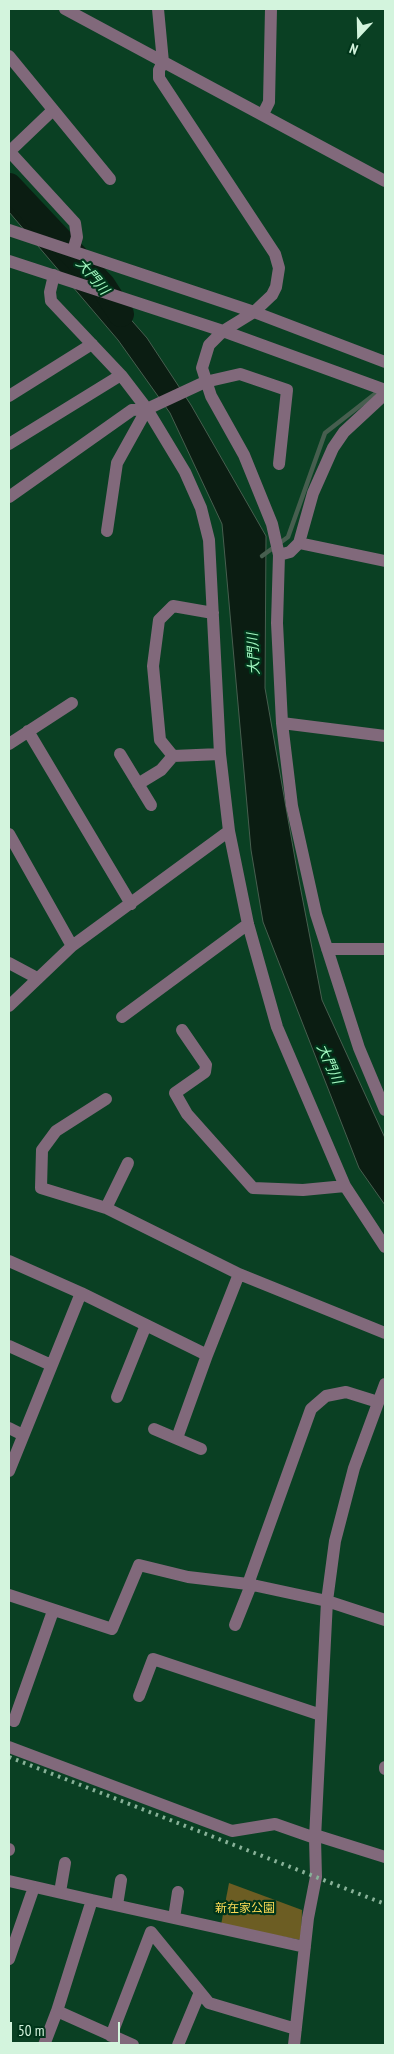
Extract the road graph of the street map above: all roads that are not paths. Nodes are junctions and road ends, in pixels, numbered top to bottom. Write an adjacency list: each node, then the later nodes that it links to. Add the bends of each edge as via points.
1 (65, 9): 5 (street)
2 (158, 9): 5 (street)
3 (271, 9): 7 (street, via 269,102)
4 (9, 56): 6 (street)
5 (163, 62): 7 (street); 15 (street, via 159,78 275,254 279,268 276,287)
6 (54, 110): 8 (street); 9 (street)
7 (263, 114): 10 (street)
8 (9, 151): 12 (street, via 75,222 77,237)
9 (110, 179)
10 (385, 181)
11 (9, 230): 12 (street)
12 (73, 251): 15 (street)
13 (9, 261): 14 (street)
14 (54, 275): 16 (street); 17 (street, via 51,301)
15 (254, 312): 16 (street); 18 (street)
16 (223, 331): 20 (street, via 209,345 203,357); 21 (street)
17 (92, 344): 19 (street); 23 (street)
18 (385, 362)
19 (121, 375): 24 (street); 25 (street)
20 (200, 385): 24 (street); 26 (street, via 240,374 287,390); 30 (street, via 244,455 272,524)
21 (385, 390)
22 (385, 394): 29 (street, via 344,432 333,448 312,493)
23 (9, 396)
24 (149, 407): 27 (street, via 132,410); 28 (street, via 117,463); 32 (street, via 201,508 209,540)
25 (9, 444)
26 (279, 464)
27 (9, 496)
28 (107, 531)
29 (299, 543): 30 (street, via 290,552); 31 (street)
30 (279, 555): 34 (street)
31 (385, 562)
32 (213, 613): 39 (street); 40 (street, via 173,606 158,620 152,666 160,740)
33 (72, 703): 35 (street)
34 (282, 723): 36 (street); 49 (street, via 292,806)
35 (28, 731): 37 (street); 45 (street)
36 (385, 736)
37 (9, 744)
38 (120, 754): 41 (street)
39 (220, 754): 40 (street); 43 (street)
40 (173, 756): 41 (street, via 161,770)
41 (138, 784): 42 (street)
42 (151, 805)
43 (229, 831): 45 (street); 46 (street)
44 (9, 834): 47 (street)
45 (130, 904): 47 (street)
46 (248, 924): 53 (street); 58 (street, via 277,1027)
47 (72, 946): 51 (street)
48 (385, 949): 49 (street)
49 (327, 950): 56 (street, via 358,1048)
50 (9, 963): 51 (street)
51 (37, 978): 52 (street)
52 (9, 1006)
53 (122, 1017)
54 (182, 1030): 58 (street, via 206,1066 205,1072 174,1093 186,1114 253,1188 303,1190)
55 (106, 1099): 59 (street, via 56,1130 42,1150 41,1188)
56 (385, 1110)
57 (128, 1164): 59 (street)
58 (345, 1186): 60 (street)
59 (106, 1208): 62 (street)
60 (385, 1248)
61 (9, 1261): 63 (street)
62 (239, 1274): 65 (street); 67 (street)
63 (81, 1293): 64 (street); 68 (street)
64 (146, 1325): 67 (street); 70 (street)
65 (385, 1333)
66 (9, 1346): 68 (street)
67 (207, 1355): 75 (street)
68 (51, 1365): 74 (street)
69 (385, 1384): 71 (street)
70 (117, 1398)
71 (378, 1402): 78 (street, via 346,1392 326,1396 311,1409); 80 (street, via 354,1468 335,1542)
72 (9, 1428): 74 (street)
73 (154, 1429): 75 (street)
74 (23, 1435): 77 (street)
75 (177, 1438): 76 (street)
76 (201, 1449)
77 (9, 1471)
78 (250, 1584): 80 (street); 81 (street, via 188,1577 139,1565 112,1630); 83 (street)
79 (9, 1595): 81 (street)
80 (327, 1601): 82 (street); 85 (street)
81 (53, 1611): 86 (street)
82 (385, 1620)
83 (235, 1625)
84 (140, 1696): 85 (street, via 153,1659)
85 (321, 1715): 88 (street)
86 (14, 1721)
87 (9, 1747): 88 (street, via 232,1831 275,1824)
88 (315, 1836): 89 (street); 99 (street, via 316,1877)
89 (385, 1857)
90 (64, 1862): 94 (street)
91 (120, 1880): 97 (street)
92 (9, 1881): 93 (street)
93 (34, 1887): 94 (street); 100 (street)
94 (60, 1892): 96 (street)
95 (178, 1892): 98 (street)
96 (92, 1900): 97 (street); 102 (street)
97 (117, 1905): 98 (street)
98 (174, 1918): 99 (street)
99 (305, 1947): 103 (street)
100 (9, 1959)
101 (200, 1992): 103 (street, via 209,2003); 104 (street, via 151,1932); 107 (street)
102 (56, 2011): 104 (street); 105 (street)
103 (296, 2029): 108 (street)
104 (111, 2036): 106 (street)
105 (44, 2045)
106 (133, 2045)
107 (178, 2045)
108 (294, 2045)

